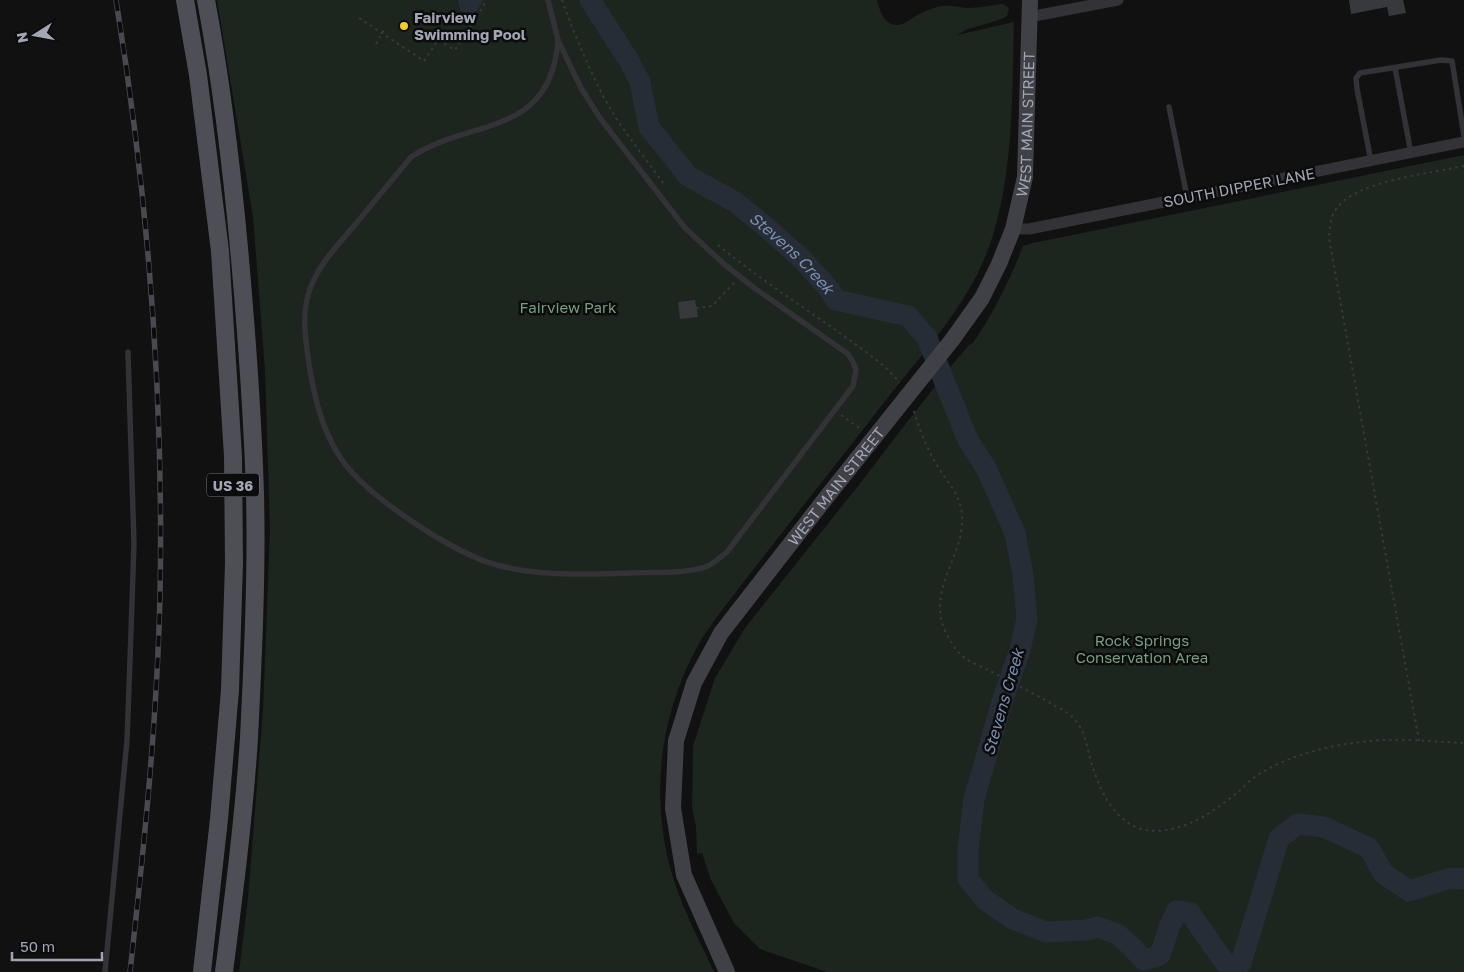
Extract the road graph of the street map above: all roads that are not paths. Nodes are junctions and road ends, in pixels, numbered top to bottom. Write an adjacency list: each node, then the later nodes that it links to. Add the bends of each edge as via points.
1 (185, 0): 18 (main road, US 36, via 220,250 233,456 230,690)
2 (206, 0): 19 (main road, US 36, via 218,66 239,245 255,494 249,740)
3 (548, 0): 7 (lane)
4 (1030, 0): 6 (street, WEST MAIN STREET)
5 (1118, 0): 6 (street)
6 (1029, 17): 15 (street, WEST MAIN STREET, via 1025,177)
7 (558, 40): 7 (lane, via 554,68 538,95 524,110 494,126 441,142 411,157 314,278 308,294 305,321 310,372 322,418 341,459 356,477 444,542 469,555 524,571 568,574 675,571 706,566 727,552 835,411 853,386 856,370 848,354 740,276 685,228 612,134 581,88)
8 (1395, 68): 10 (lane, via 1452,61); 12 (lane); 13 (lane, via 1360,73 1356,78)
9 (1169, 107): 14 (lane)
10 (1464, 136)
11 (1464, 142): 12 (street, SOUTH DIPPER LANE)
12 (1411, 153): 13 (street, SOUTH DIPPER LANE)
13 (1371, 161): 14 (street, SOUTH DIPPER LANE)
14 (1187, 197): 15 (street, SOUTH DIPPER LANE, via 1029,229)
15 (1013, 229): 20 (street, WEST MAIN STREET, via 982,298 721,633 694,683 676,742 673,808 684,875)
16 (128, 352): 17 (lane, via 134,544 127,740)
17 (104, 972)
18 (202, 972)
19 (224, 972)
20 (728, 972)

